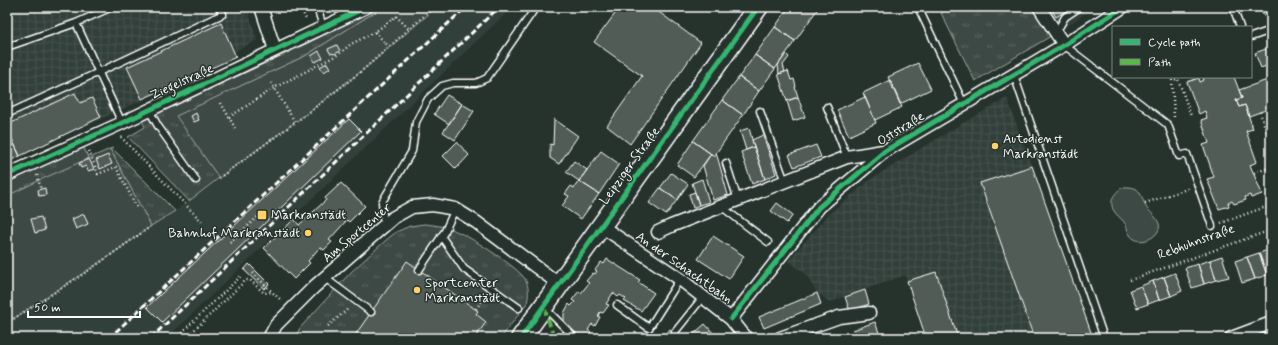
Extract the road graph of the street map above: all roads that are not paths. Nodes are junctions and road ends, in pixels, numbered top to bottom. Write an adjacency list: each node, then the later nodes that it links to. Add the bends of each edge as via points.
1 (112, 7): 15 (lane)
2 (219, 7): 24 (lane, via 223,14)
3 (261, 7): 23 (street)
4 (317, 7): 17 (lane)
5 (366, 7): 17 (street, Ziegelstraße)
6 (536, 7): 41 (lane, via 487,78 476,83 453,83 442,86 428,99 416,122 412,151 382,202)
7 (758, 7): 42 (main road, Leipziger Straße)
8 (918, 7): 26 (lane)
9 (1039, 7): 19 (street)
10 (1080, 7): 19 (lane, via 1065,17)
11 (1123, 7): 21 (street, Oststraße)
12 (1234, 7): 16 (lane)
13 (1263, 7): 14 (lane)
14 (1271, 19)
15 (76, 23): 22 (lane); 24 (lane)
16 (1240, 26)
17 (323, 27): 23 (street, Ziegelstraße)
18 (1271, 30): 20 (lane)
19 (1056, 32): 21 (street)
20 (1252, 37)
21 (1064, 45): 25 (street, Oststraße); 43 (lane, via 1168,125 1179,156 1187,154)
22 (7, 47)
23 (275, 50): 28 (street, Ziegelstraße)
24 (98, 72): 30 (lane); 31 (lane)
25 (1014, 75): 26 (street, Oststraße); 66 (lane)
26 (964, 104): 32 (street, Oststraße)
27 (827, 107): 33 (lane)
28 (149, 110): 31 (street, Ziegelstraße); 36 (lane)
29 (760, 111): 37 (lane)
30 (7, 114)
31 (122, 123): 35 (street, Ziegelstraße)
32 (884, 151): 33 (street, Oststraße); 57 (street, Oststraße, via 819,206)
33 (848, 157): 37 (street, Oststraße)
34 (726, 163): 38 (lane)
35 (7, 175)
36 (196, 180)
37 (785, 182): 38 (street, Oststraße)
38 (738, 200): 39 (street, Oststraße)
39 (722, 206): 44 (street, Oststraße); 46 (lane)
40 (455, 208): 41 (street, Am Sportcenter, via 433,204 412,207); 45 (lane); 50 (street, Am Sportcenter)
41 (384, 226): 48 (street, Am Sportcenter)
42 (601, 226): 49 (street, An der Schachtbahn); 50 (main road, Leipziger Straße)
43 (1212, 226)
44 (658, 232)
45 (442, 236): 47 (lane); 54 (lane, via 464,269)
46 (768, 242)
47 (419, 270)
48 (325, 278): 55 (lane); 61 (street, Am Sportcenter, via 276,325)
49 (680, 279): 51 (street, An der Schachtbahn); 52 (lane, via 649,328)
50 (559, 284): 53 (main road, Leipziger Straße)
51 (703, 297): 57 (street, An der Schachtbahn); 59 (lane)
52 (617, 305)
53 (544, 307): 62 (main road, Leipziger Straße); 63 (lane)
54 (519, 308)
55 (371, 312)
56 (869, 313): 65 (street, via 839,317)
57 (731, 319): 64 (street, An der Schachtbahn)
58 (1271, 323): 60 (street)
59 (675, 332)
60 (1252, 334): 67 (street)
61 (269, 338)
62 (522, 338)
63 (575, 338)
64 (746, 338)
65 (780, 338)
66 (1104, 338)
67 (1231, 338)

